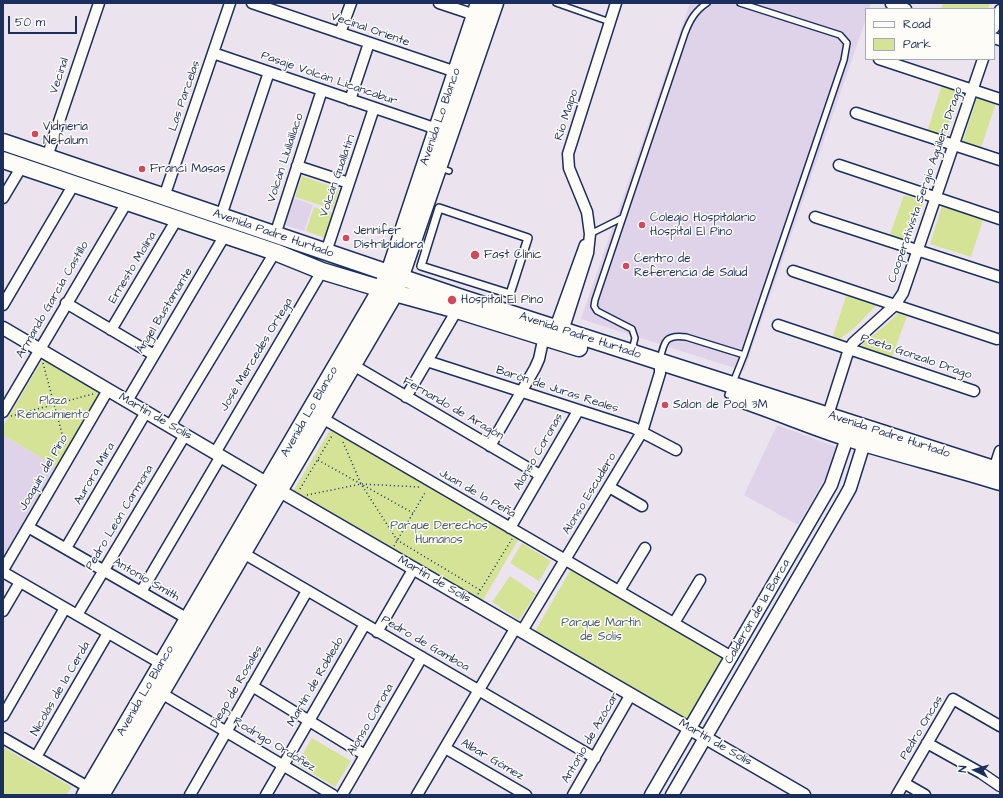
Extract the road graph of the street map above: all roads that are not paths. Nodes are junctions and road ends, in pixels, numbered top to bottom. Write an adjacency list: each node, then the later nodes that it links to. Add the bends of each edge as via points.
1 (99, 3): 33 (street, Vecinal)
2 (230, 3): 19 (street, Las Parcelas)
3 (252, 3): 17 (street, Vecinal Oriente)
4 (351, 3): 17 (street)
5 (439, 3): 13 (street)
6 (495, 3): 59 (main road, Avenida Lo Blanco, via 444,169)
7 (556, 3): 15 (lane)
8 (616, 3): 15 (street, Río Maipo)
9 (707, 3): 47 (lane, via 692,17 684,32)
10 (740, 3): 75 (lane, via 840,35 847,43 844,60)
11 (892, 4): 12 (street)
12 (903, 8)
13 (477, 9): 23 (main road, Avenida Lo Blanco)
14 (1000, 10): 16 (street)
15 (610, 22): 50 (street, Río Maipo, via 568,154 569,168 587,212)
16 (995, 25)
17 (340, 34): 18 (street, Vecinal Oriente)
18 (369, 43): 23 (street, Vecinal Oriente); 27 (street)
19 (213, 53): 22 (street, Pasaje Volcán Licancabur); 41 (street, Las Parcelas)
20 (882, 60): 25 (street)
21 (983, 60): 25 (street, Cooperativista Sergio Aguilera Drago)
22 (269, 72): 24 (street, Pasaje Volcán Licancabur); 45 (street)
23 (456, 72): 30 (main road, Avenida Lo Blanco)
24 (322, 90): 27 (street, Pasaje Volcán Licancabur); 37 (street, Volcán Llullaillaco)
25 (973, 90): 26 (street); 32 (street, Cooperativista Sergio Aguilera Drago)
26 (1000, 99)
27 (350, 100): 28 (street, Pasaje Volcán Licancabur)
28 (374, 108): 30 (street, Pasaje Volcán Licancabur); 39 (street, Volcán Guallatiri)
29 (856, 113): 32 (street)
30 (437, 129): 59 (main road, Avenida Lo Blanco)
31 (3, 142): 33 (main road, Avenida Padre Hurtado)
32 (954, 145): 35 (street); 43 (street, Cooperativista Sergio Aguilera Drago)
33 (47, 157): 41 (main road, Avenida Padre Hurtado)
34 (3, 160): 36 (main road, Avenida Padre Hurtado)
35 (1000, 160)
36 (22, 166): 40 (main road, Avenida Padre Hurtado); 42 (street)
37 (297, 166): 39 (street); 52 (street, Volcán Llullaillaco)
38 (839, 166): 43 (street)
39 (349, 183): 56 (street, Volcán Guallatiri)
40 (74, 184): 44 (main road, Avenida Padre Hurtado); 63 (street)
41 (164, 197): 45 (main road, Avenida Padre Hurtado)
42 (3, 198)
43 (936, 198): 49 (street); 54 (street, Cooperativista Sergio Aguilera Drago)
44 (126, 202): 48 (main road, Avenida Padre Hurtado); 62 (street, Armando García Castillo)
45 (221, 216): 52 (main road, Avenida Padre Hurtado)
46 (815, 217): 54 (street)
47 (622, 218): 50 (lane); 73 (lane, via 594,306 597,311 632,329 635,338)
48 (177, 219): 51 (main road, Avenida Padre Hurtado); 68 (street, Ernesto Molina)
49 (1000, 219)
50 (590, 234): 69 (street, Río Maipo, via 588,253)
51 (224, 235): 55 (main road, Avenida Padre Hurtado); 74 (street, Ángel Bustamante)
52 (275, 235): 56 (main road, Avenida Padre Hurtado)
53 (528, 238): 53 (street, via 439,208 421,266 510,294)
54 (918, 250): 60 (street); 64 (street, Cooperativista Sergio Aguilera Drago, via 903,293)
55 (275, 252): 57 (main road, Avenida Padre Hurtado); 90 (street)
56 (326, 252): 59 (main road, Avenida Padre Hurtado)
57 (322, 271): 61 (main road, Avenida Padre Hurtado); 98 (street, José Mercedes Ortega)
58 (793, 271): 64 (street)
59 (395, 275): 61 (main road, Avenida Lo Blanco); 69 (main road, Avenida Padre Hurtado)
60 (1000, 277)
61 (388, 291): 65 (main road, Avenida Padre Hurtado); 77 (main road, Avenida Lo Blanco); 101 (main road, Avenida Lo Blanco)
62 (66, 303): 68 (street); 72 (street, Armando García Castillo)
63 (3, 305)
64 (895, 305): 70 (street); 71 (street, Cooperativista Sergio Aguilera Drago)
65 (457, 310): 69 (main road, Avenida Padre Hurtado); 76 (street)
66 (778, 325): 71 (street, Poeta Gonzalo Drago)
67 (3, 328): 72 (street, Martín de Solís)
68 (111, 330): 74 (street)
69 (554, 332): 73 (main road, Avenida Padre Hurtado); 78 (main road, Avenida Padre Hurtado); 82 (street, Río Maipo)
70 (997, 339)
71 (849, 348): 81 (street, Poeta Gonzalo Drago); 88 (street, Cooperativista Sergio Aguilera Drago)
72 (39, 350): 79 (street, Martín de Solís); 87 (street, Armando García Castillo)
73 (632, 353): 78 (main road, Avenida Padre Hurtado)
74 (154, 355): 84 (street, Ángel Bustamante)
75 (744, 355): 78 (lane, via 678,336 671,337 664,344); 80 (lane)
76 (427, 362): 82 (street, Barón de Juras Reales); 83 (street)
77 (353, 365): 83 (street, Fernando de Aragón); 89 (main road, Avenida Lo Blanco)
78 (660, 367): 80 (main road, Avenida Padre Hurtado); 91 (street, Alonso Escudero)
79 (108, 390): 84 (street, Martín de Solís); 106 (street, Joaquín del Pino)
80 (730, 390): 88 (main road, Avenida Padre Hurtado); 94 (main road, Avenida Padre Hurtado)
81 (974, 391)
82 (521, 392): 85 (street, Barón de Juras Reales); 95 (street, Río Maipo)
83 (406, 397): 95 (street, Fernando de Aragón)
84 (127, 401): 86 (street, Martín de Solís)
85 (578, 410): 91 (street, Barón de Juras Reales); 100 (street, Alonso Coronas)
86 (146, 412): 90 (street, Martín de Solís); 108 (street, Aurora Mira)
87 (7, 414)
88 (828, 416): 92 (main road, Avenida Padre Hurtado)
89 (322, 418): 101 (main road, Avenida Lo Blanco); 107 (street, Juan de la Peña, via 430,484)
90 (170, 426): 93 (street, Martín de Solís)
91 (642, 432): 96 (street, Barón de Juras Reales); 102 (street, Alonso Escudero)
92 (863, 432): 94 (main road, Avenida Padre Hurtado); 99 (main road, Avenida Padre Hurtado); 104 (street, Calderón de la Barca, via 850,488)
93 (185, 435): 98 (street, Martín de Solís); 113 (street, Pedro León Carmona)
94 (847, 438): 103 (street, Calderón de la Barca)
95 (490, 446): 100 (street, Fernando de Aragón)
96 (676, 450)
97 (1000, 451): 99 (street)
98 (218, 454): 101 (street, Martín de Solís); 119 (street, José Mercedes Ortega)
99 (998, 474)
100 (540, 475): 107 (street, Alonso Coronas)
101 (274, 487): 110 (main road, Avenida Lo Blanco); 112 (street, Martín de Solís); 123 (main road, Avenida Lo Blanco)
102 (609, 488): 105 (street); 111 (street, Alonso Escudero)
103 (824, 497): 104 (street, via 832,506); 129 (street, Calderón de la Barca)
104 (841, 504): 142 (street, Calderón de la Barca)
105 (642, 506)
106 (28, 526): 108 (street, Antonio Smith); 114 (street, Joaquín del Pino)
107 (513, 530): 111 (street, Juan de la Peña)
108 (66, 548): 113 (street, Antonio Smith)
109 (645, 548): 118 (street)
110 (243, 554): 117 (street, Pedro de Gamboa); 131 (main road, Avenida Lo Blanco)
111 (565, 560): 118 (street, Juan de la Peña); 126 (street, Alonso Escudero)
112 (414, 568): 126 (street, Martín de Solís); 127 (street)
113 (104, 570): 119 (street, Antonio Smith); 122 (street, Pedro León Carmona)
114 (3, 571): 116 (street)
115 (700, 580): 124 (street)
116 (20, 582): 120 (street); 121 (street)
117 (307, 591): 125 (street, Pedro de Gamboa); 132 (street, Diego de Rosales)
118 (619, 591): 124 (street, Juan de la Peña)
119 (141, 592): 123 (street, Antonio Smith)
120 (65, 608): 122 (street); 136 (street)
121 (3, 611)
122 (77, 615): 128 (street)
123 (188, 619): 131 (main road, Avenida Lo Blanco)
124 (674, 623): 129 (street, Juan de la Peña)
125 (365, 624): 127 (street, Pedro de Gamboa); 137 (street, Martín de Robledo)
126 (519, 629): 133 (street, Alonso Escudero); 135 (street, Martín de Solís)
127 (377, 632): 130 (street, Pedro de Gamboa)
128 (108, 633): 131 (street); 146 (street, Nicolás de la Cerda)
129 (732, 657): 139 (street, Calderón de la Barca)
130 (422, 658): 133 (street, Pedro de Gamboa); 145 (street, Alonso Corona)
131 (168, 668): 134 (main road, Avenida Lo Blanco); 151 (main road, Avenida Lo Blanco)
132 (252, 686): 137 (street); 140 (street, Diego de Rosales)
133 (478, 690): 144 (street, Alonso Escudero); 147 (street, Pedro de Gamboa)
134 (161, 693): 140 (street, Rodrigo Ordóñez); 151 (main road, Avenida Lo Blanco)
135 (631, 694): 139 (street, Martín de Solís); 147 (street, Antonio de Azócar)
136 (3, 716)
137 (309, 721): 145 (street); 148 (street, Martín de Robledo)
138 (1000, 726): 143 (street, Pedro Oncas, via 953,699)
139 (690, 729): 142 (street, Martín de Solís); 159 (street, Calderón de la Barca)
140 (226, 732): 148 (street, Rodrigo Ordóñez); 152 (street, Diego de Rosales)
141 (3, 738): 146 (street)
142 (706, 738): 160 (street, Calderón de la Barca); 161 (street, Martín de Solís)
143 (928, 743): 149 (street, Pedro Oncas); 150 (street)
144 (445, 748): 156 (street, Alonso Escudero); 157 (street, Albar Gómez)
145 (365, 755): 155 (street, Alonso Corona)
146 (36, 757): 151 (street)
147 (595, 758): 158 (street, Antonio de Azócar)
148 (283, 765): 153 (street, Martín de Robledo); 154 (street, Rodrigo Ordóñez)
149 (904, 783): 162 (street, Pedro Oncas); 163 (street)
150 (1000, 786)
151 (96, 794)
152 (190, 795)
153 (266, 795)
154 (333, 795)
155 (342, 795)
156 (418, 795)
157 (526, 795)
158 (573, 795)
159 (651, 795)
160 (672, 795)
161 (804, 795)
162 (897, 795)
163 (925, 795)

